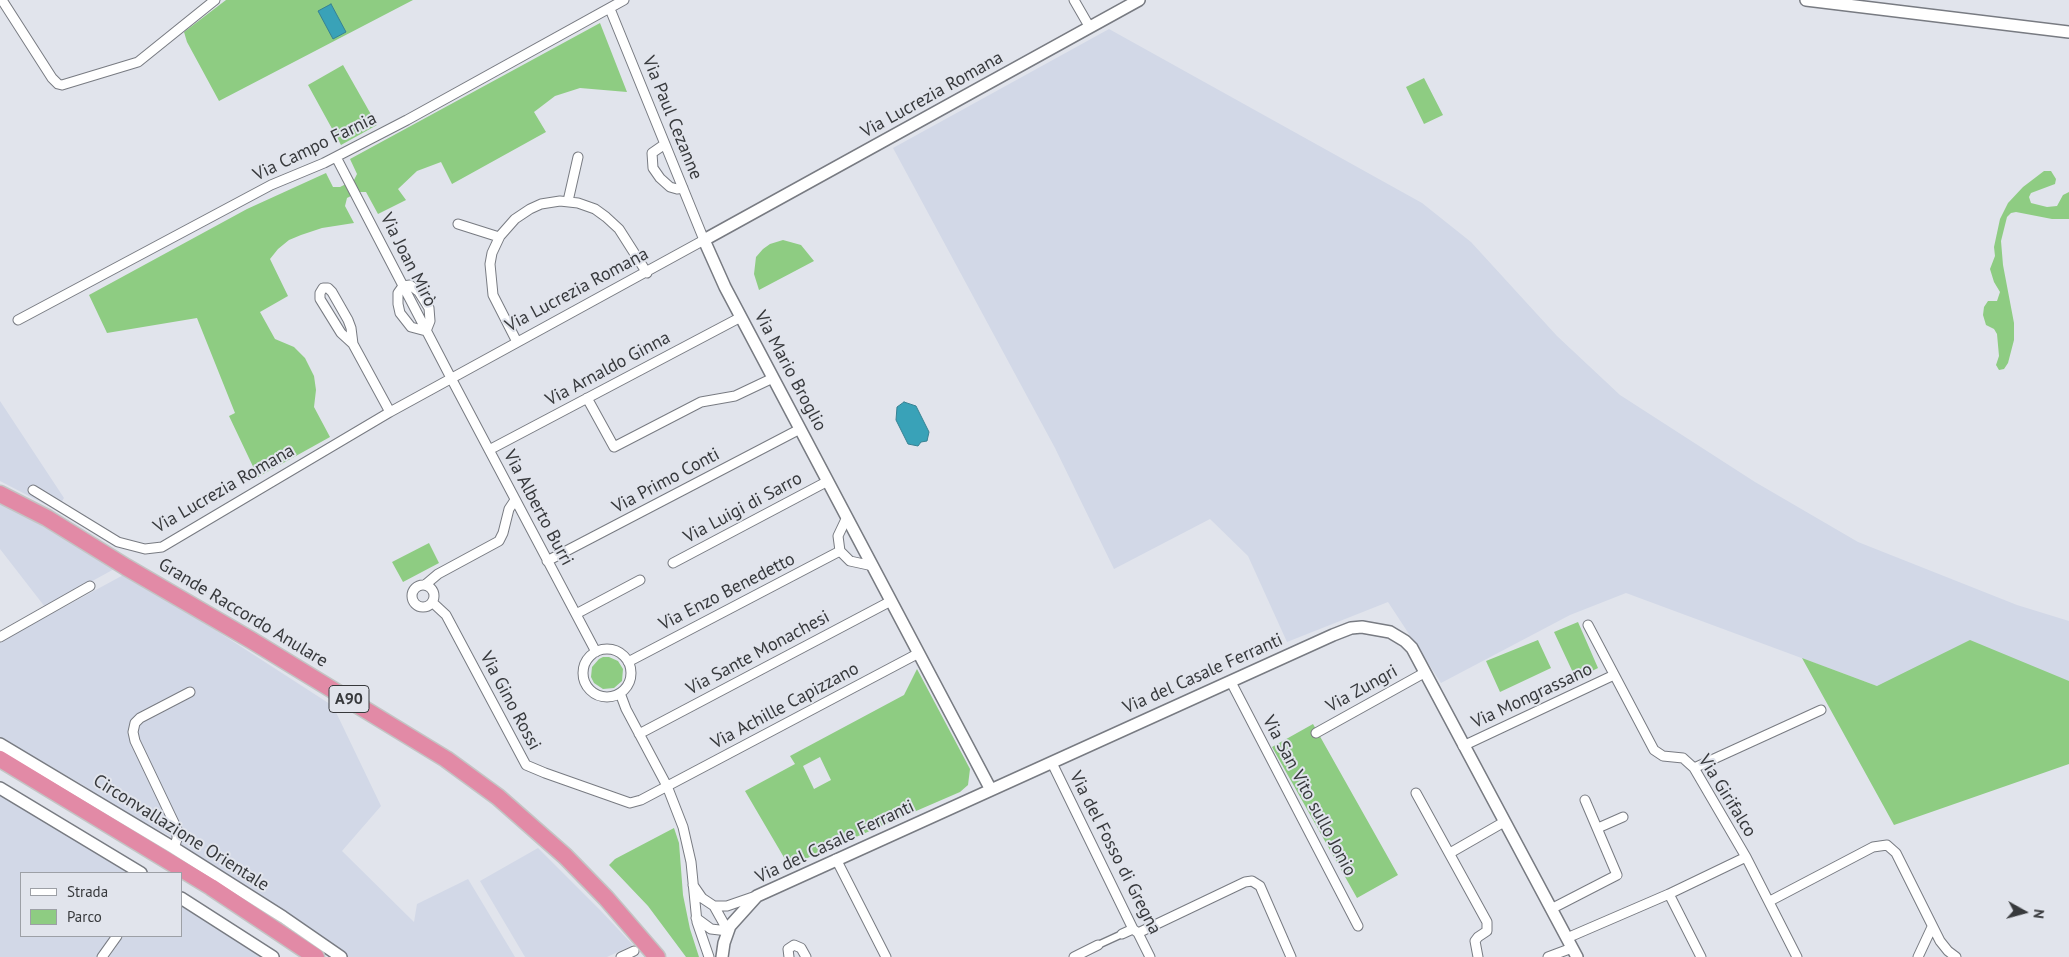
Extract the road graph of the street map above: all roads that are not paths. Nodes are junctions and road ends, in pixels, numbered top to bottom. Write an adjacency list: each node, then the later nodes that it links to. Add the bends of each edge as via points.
1 (2, 0): 2 (street, via 52,78 62,85 138,62)
2 (215, 0)
3 (624, 0): 7 (street, Via Campo Farnia)
4 (1074, 0): 8 (street)
5 (1139, 0): 8 (street, Via Lucrezia Romana)
6 (1806, 0): 9 (street)
7 (610, 9): 10 (street, Via Paul Cezanne); 11 (street, Via Campo Farnia)
8 (1089, 26): 17 (street, Via Lucrezia Romana)
9 (2069, 32)
10 (665, 144): 13 (street, Via Paul Cezanne); 13 (street, via 652,153 654,168 670,187)
11 (336, 157): 19 (street, Via Joan Mirò); 21 (street, Via Campo Farnia, via 271,185)
12 (578, 157): 14 (street)
13 (683, 188): 17 (street, Via Paul Cezanne)
14 (568, 201): 16 (street, via 551,202 530,209); 18 (street, via 591,207 610,219)
15 (458, 224): 16 (street)
16 (500, 237): 23 (street, via 490,258 491,289)
17 (704, 240): 18 (street, Via Lucrezia Romana); 20 (street, Via Mario Broglio)
18 (646, 272): 23 (street, Via Lucrezia Romana)
19 (403, 286): 22 (street, Via Joan Mirò); 22 (street, via 415,288 426,300 430,324); 22 (street, via 397,297 402,317 411,327)
20 (741, 317): 26 (street, Via Mario Broglio); 27 (street, Via Arnaldo Ginna)
21 (18, 320)
22 (426, 331): 25 (street, Via Joan Mirò)
23 (517, 342): 25 (street, Via Lucrezia Romana)
24 (353, 344): 24 (street, via 348,320 332,292 323,288 320,299 341,333); 28 (street)
25 (451, 378): 28 (street, Via Lucrezia Romana); 30 (street, Via Alberto Burri)
26 (773, 378): 27 (street, via 735,396 701,402 614,447); 29 (street, Via Mario Broglio)
27 (587, 398): 30 (street, Via Arnaldo Ginna)
28 (390, 412): 32 (street, Via Lucrezia Romana, via 160,548 140,548 118,542)
29 (800, 429): 31 (street, Via Mario Broglio); 37 (street, Via Primo Conti)
30 (490, 450): 34 (street, Via Alberto Burri)
31 (828, 481): 35 (street, Via Mario Broglio); 38 (street, Via Luigi di Sarro)
32 (33, 490)
33 (0, 494): 101 (highway, Grande Raccordo Anulare / A90, via 47,518 446,759 498,797 565,856)
34 (515, 500): 37 (street, Via Alberto Burri); 41 (street, via 499,541 438,574)
35 (848, 517): 36 (street, via 839,533); 39 (street, Via Mario Broglio)
36 (840, 552): 39 (street, via 850,561); 50 (street, Via Enzo Benedetto)
37 (547, 561): 45 (street, Via Alberto Burri)
38 (673, 563)
39 (873, 566): 43 (street, Via Mario Broglio)
40 (640, 580): 45 (street)
41 (425, 585): 44 (street, Via Gino Rossi, via 433,592); 44 (street, via 415,588 412,598 419,606)
42 (90, 586): 47 (street)
43 (892, 601): 49 (street, Via Mario Broglio); 58 (street, Via Sante Monachesi)
44 (432, 602): 65 (street, Via Gino Rossi, via 446,615 528,767 630,803)
45 (576, 614): 48 (street, Via Alberto Burri)
46 (1588, 624): 52 (street, Via Girifalco)
47 (0, 637)
48 (596, 652): 50 (street, via 614,650); 55 (street, via 585,664 587,684 601,696)
49 (919, 654): 64 (street, Via Mario Broglio); 65 (street, Via Achille Capizzano)
50 (628, 662): 55 (street, via 630,681)
51 (1424, 673): 53 (street, Via del Casale Ferranti, via 1412,648 1404,641 1382,630 1356,628 1333,634); 57 (street, Via Zungri); 60 (street, Via del Casale Ferranti)
52 (1614, 675): 60 (street, Via Mongrassano); 63 (street, Via Girifalco, via 1655,752 1683,758)
53 (1231, 682): 62 (street, Via del Casale Ferranti); 87 (street, Via San Vito sullo Jonio)
54 (190, 692): 74 (street, via 140,718 133,732 177,829)
55 (620, 693): 58 (street)
56 (1821, 710): 63 (street)
57 (1316, 733)
58 (639, 734): 65 (street)
59 (0, 744): 74 (street, Circonvallazione Orientale)
60 (1463, 746): 72 (street, Via del Casale Ferranti)
61 (0, 760): 98 (highway, via 211,887)
62 (1052, 763): 67 (street, Via del Casale Ferranti); 90 (street, Via del Fosso di Gregna)
63 (1694, 768): 76 (street, Via Girifalco)
64 (983, 774): 67 (street, Via Mario Broglio); 69 (street)
65 (667, 786): 79 (street, via 686,836)
66 (0, 788): 78 (street)
67 (991, 790): 69 (street, Via del Casale Ferranti)
68 (1416, 793): 75 (street)
69 (971, 798): 77 (street, Via del Casale Ferranti)
70 (1585, 800): 73 (street)
71 (1623, 817): 73 (street)
72 (1504, 822): 75 (street); 85 (street, Via del Casale Ferranti)
73 (1598, 828): 85 (street, via 1617,874)
74 (174, 848): 99 (street, Circonvallazione Orientale)
75 (1450, 852): 110 (street, via 1488,926 1486,933 1475,941)
76 (1746, 857): 80 (street, Via Girifalco); 83 (street)
77 (836, 859): 81 (street, Via del Casale Ferranti); 106 (street)
78 (139, 872)
79 (692, 884): 84 (street, via 702,898); 86 (street)
80 (1669, 894): 94 (street, Via Girifalco); 112 (street)
81 (757, 896): 84 (street, via 727,906); 89 (street, Via del Casale Ferranti, via 736,917)
82 (182, 899): 97 (street)
83 (1770, 901): 88 (street, via 1873,846 1883,844 1894,850); 113 (street)
84 (714, 906): 89 (street)
85 (1551, 909): 94 (street, Via del Casale Ferranti)
86 (696, 918): 89 (street, via 710,928); 102 (street)
87 (1358, 926)
88 (1932, 927): 114 (street); 115 (street, via 1944,947)
89 (728, 931): 103 (street, Via del Casale Ferranti)
90 (1135, 931): 91 (street); 108 (street, Via del Fosso di Gregna); 109 (street, via 1245,882 1254,882 1260,888)
91 (1122, 934): 93 (street)
92 (116, 937): 96 (street)
93 (1098, 945): 107 (street)
94 (1572, 948): 111 (street, Via Girifalco)
95 (634, 951): 100 (street)
96 (102, 957)
97 (273, 957)
98 (316, 957)
99 (341, 957)
100 (621, 957)
101 (657, 957)
102 (709, 957)
103 (722, 957)
104 (789, 957): 105 (street, via 788,949 794,945 801,948)
105 (806, 957)
106 (886, 957)
107 (1074, 957)
108 (1150, 957)
109 (1291, 957)
110 (1478, 957)
111 (1548, 957)
112 (1701, 957)
113 (1798, 957)
114 (1918, 957)
115 (1956, 957)

